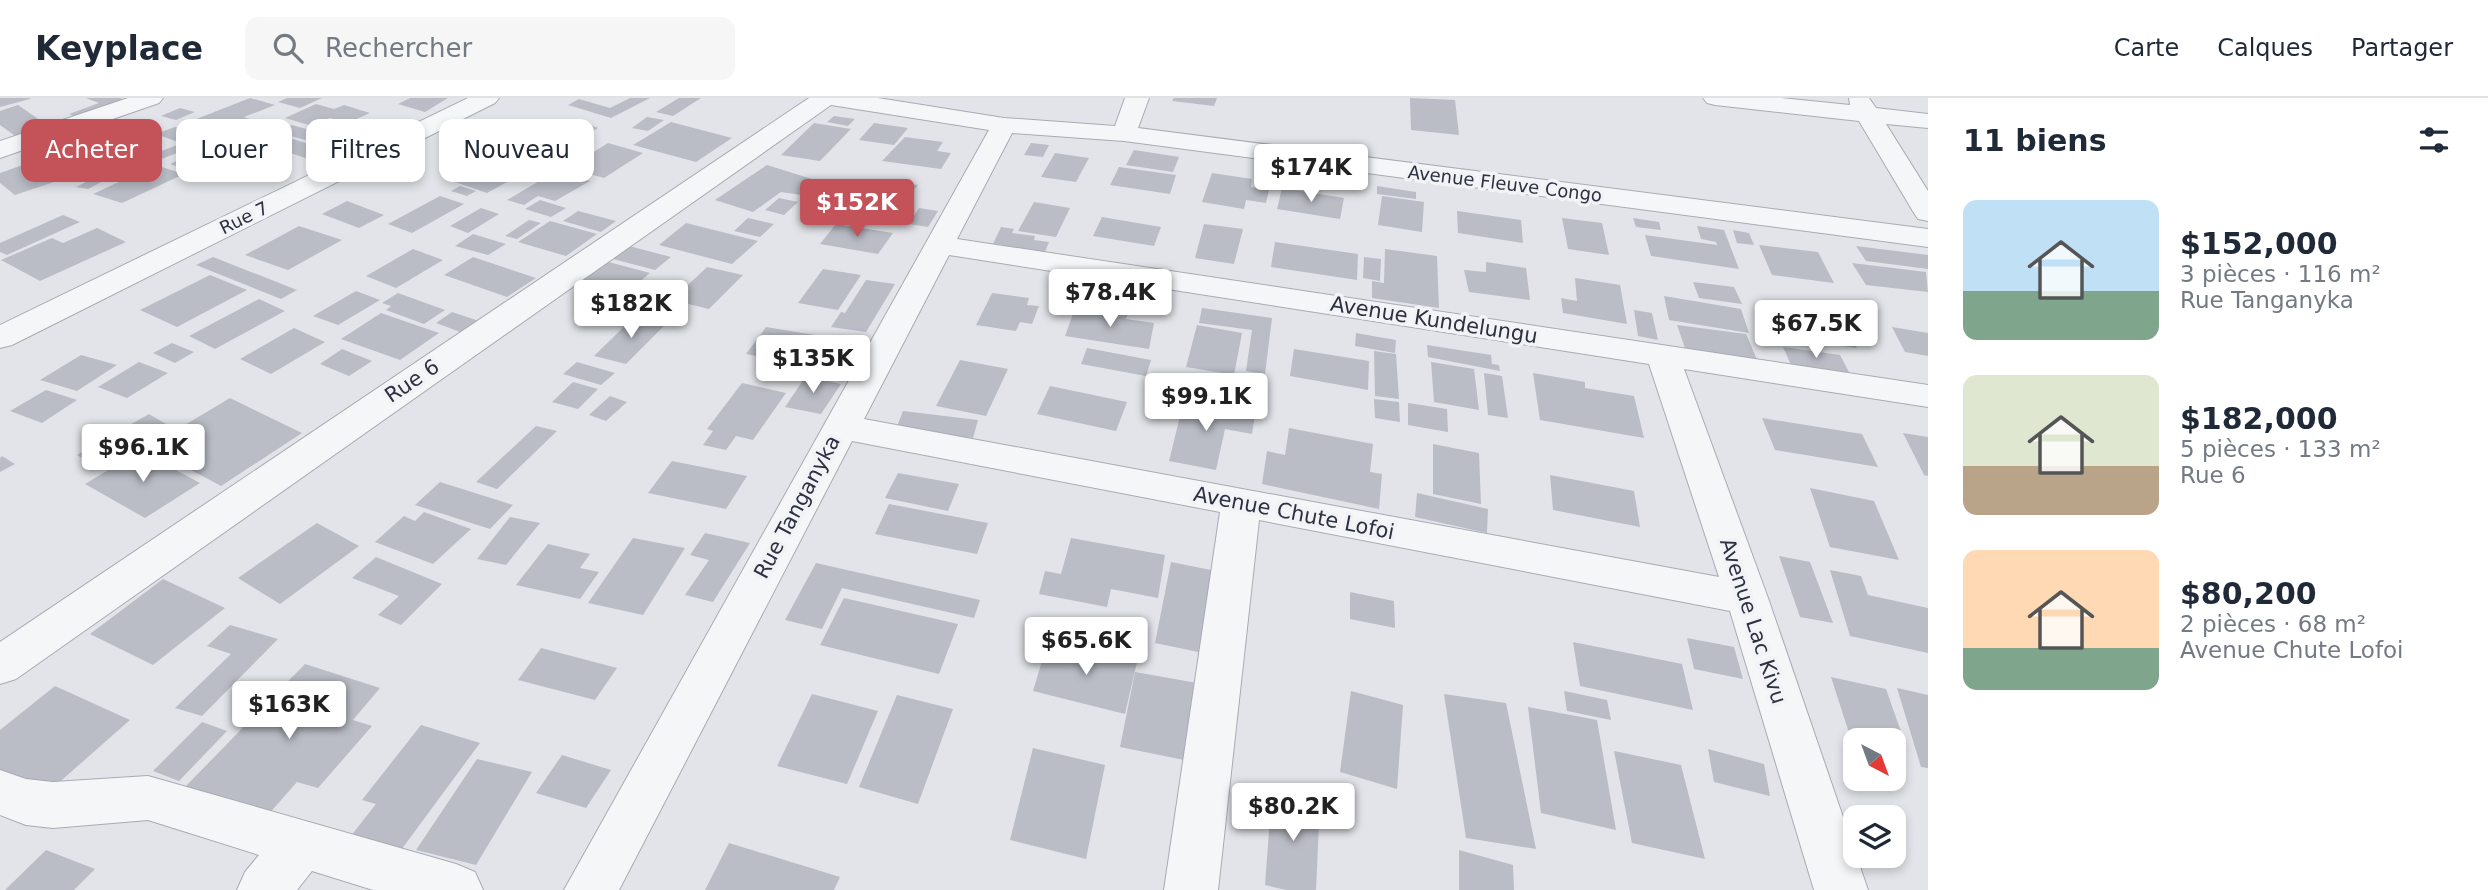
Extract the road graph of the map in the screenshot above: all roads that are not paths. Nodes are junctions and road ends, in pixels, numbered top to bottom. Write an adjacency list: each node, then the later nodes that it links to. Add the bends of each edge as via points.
1 (151, 98): 11 (street)
2 (487, 98): 15 (street, Rue 7)
3 (825, 98): 21 (street, Rue 6)
4 (833, 98): 9 (street, Avenue Fleuve Congo)
5 (1137, 98): 10 (street)
6 (1715, 98): 7 (street)
7 (1864, 106): 8 (street); 12 (street)
8 (1928, 121)
9 (1004, 125): 10 (street, Avenue Fleuve Congo); 14 (street, Rue Tanganyka)
10 (1124, 134): 13 (street, Avenue Fleuve Congo)
11 (0, 150)
12 (1928, 213)
13 (1928, 239)
14 (940, 244): 16 (street, Avenue Kundelungu); 18 (street, Rue Tanganyka)
15 (0, 338)
16 (1662, 354): 17 (street, Avenue Kundelungu); 20 (street, Avenue Lac Kivu)
17 (1928, 396)
18 (841, 426): 19 (street, Avenue Chute Lofoi); 26 (street, Rue Tanganyka)
19 (1241, 504): 20 (street, Avenue Chute Lofoi); 27 (street)
20 (1747, 598): 28 (street, Avenue Lac Kivu)
21 (0, 666)
22 (0, 792): 23 (street, via 26,802 53,805 148,798)
23 (301, 844): 24 (street); 25 (street)
24 (264, 890)
25 (456, 890)
26 (591, 890)
27 (1191, 890)
28 (1841, 890)

